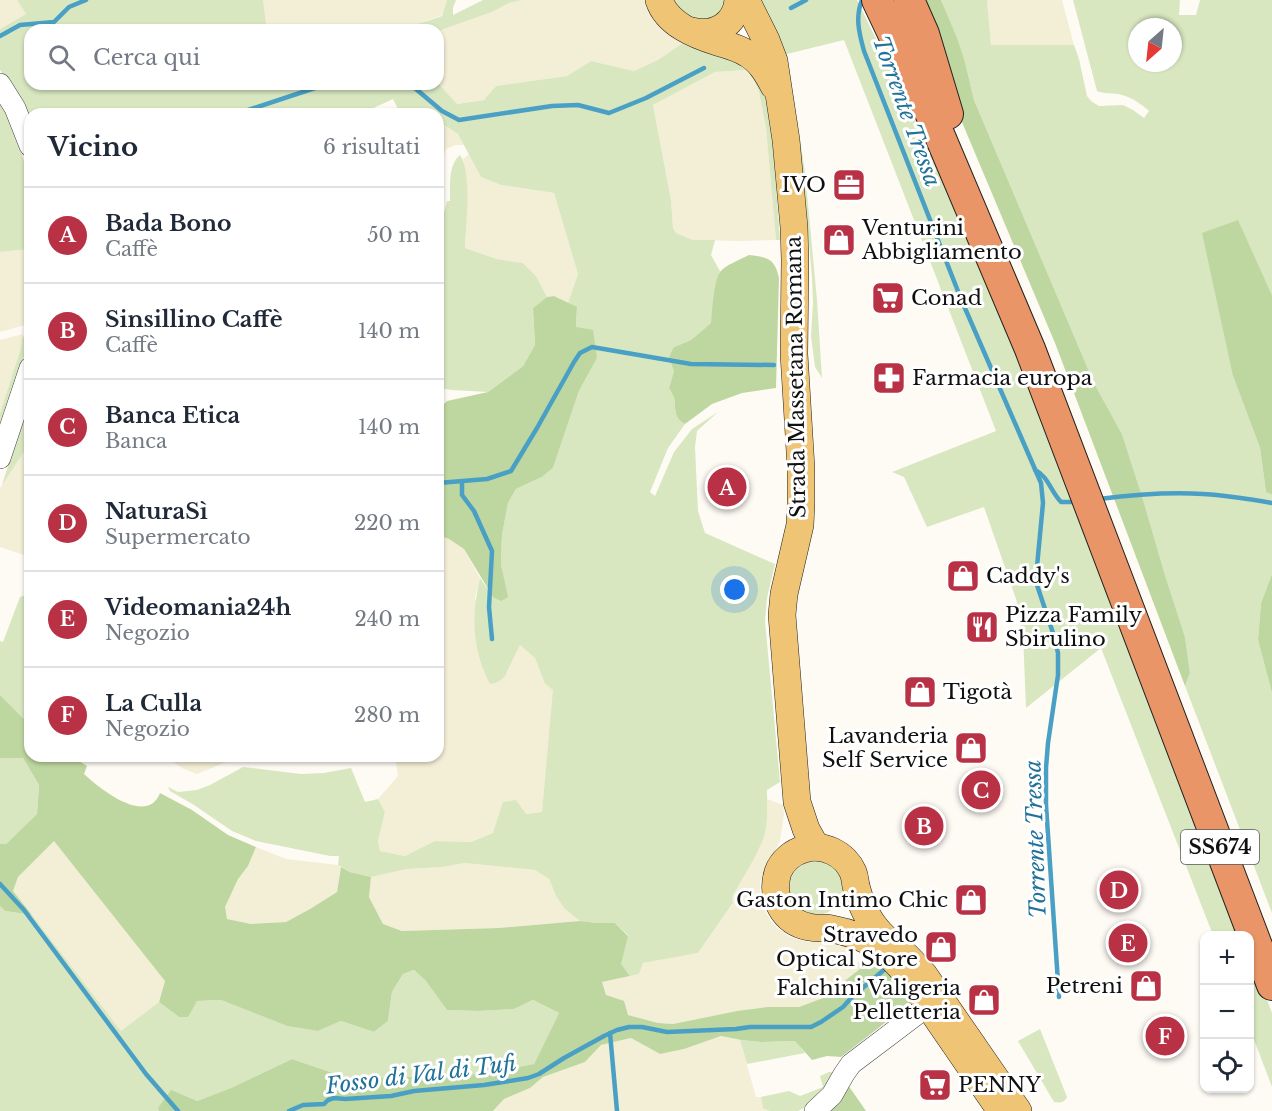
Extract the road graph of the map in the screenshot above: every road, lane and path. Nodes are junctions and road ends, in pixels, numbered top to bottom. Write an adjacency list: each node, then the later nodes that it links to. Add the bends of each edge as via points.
1 (658, 0): 8 (main road, Strada Massetana Romana, via 668,16)
2 (738, 0): 8 (main road, via 736,12 724,27 706,33)
3 (746, 0): 10 (main road, Strada Massetana Romana, via 774,61)
4 (868, 0): 11 (highway)
5 (877, 0): 11 (highway, SS674)
6 (894, 0): 11 (highway, SS674)
7 (909, 0): 11 (highway, via 924,34)
8 (691, 31): 10 (main road, Strada Massetana Romana, via 750,55)
9 (0, 84): 12 (street)
10 (779, 95): 15 (main road, Strada Massetana Romana, via 794,227 794,354 801,481 800,519 782,615)
11 (938, 111): 20 (highway, SS674, via 1046,342); 21 (highway, SS674)
12 (24, 131)
13 (24, 386): 14 (street)
14 (0, 458)
15 (797, 802): 16 (main road, Strada Massetana Romana); 17 (main road, Strada Massetana Romana)
16 (816, 847): 17 (main road); 18 (main road, via 842,856 854,873)
17 (788, 858): 19 (main road, Strada Massetana Romana, via 775,881 780,907 799,924)
18 (856, 887): 19 (main road, via 848,913); 25 (main road, via 874,927 924,975)
19 (825, 927): 22 (main road, Strada Massetana Romana, via 873,943 901,967)
20 (1272, 938)
21 (1272, 985)
22 (928, 1005): 23 (street, via 851,1064 832,1095); 24 (main road, Strada Massetana Romana)
23 (815, 1111)
24 (1001, 1111)
25 (1018, 1111)

